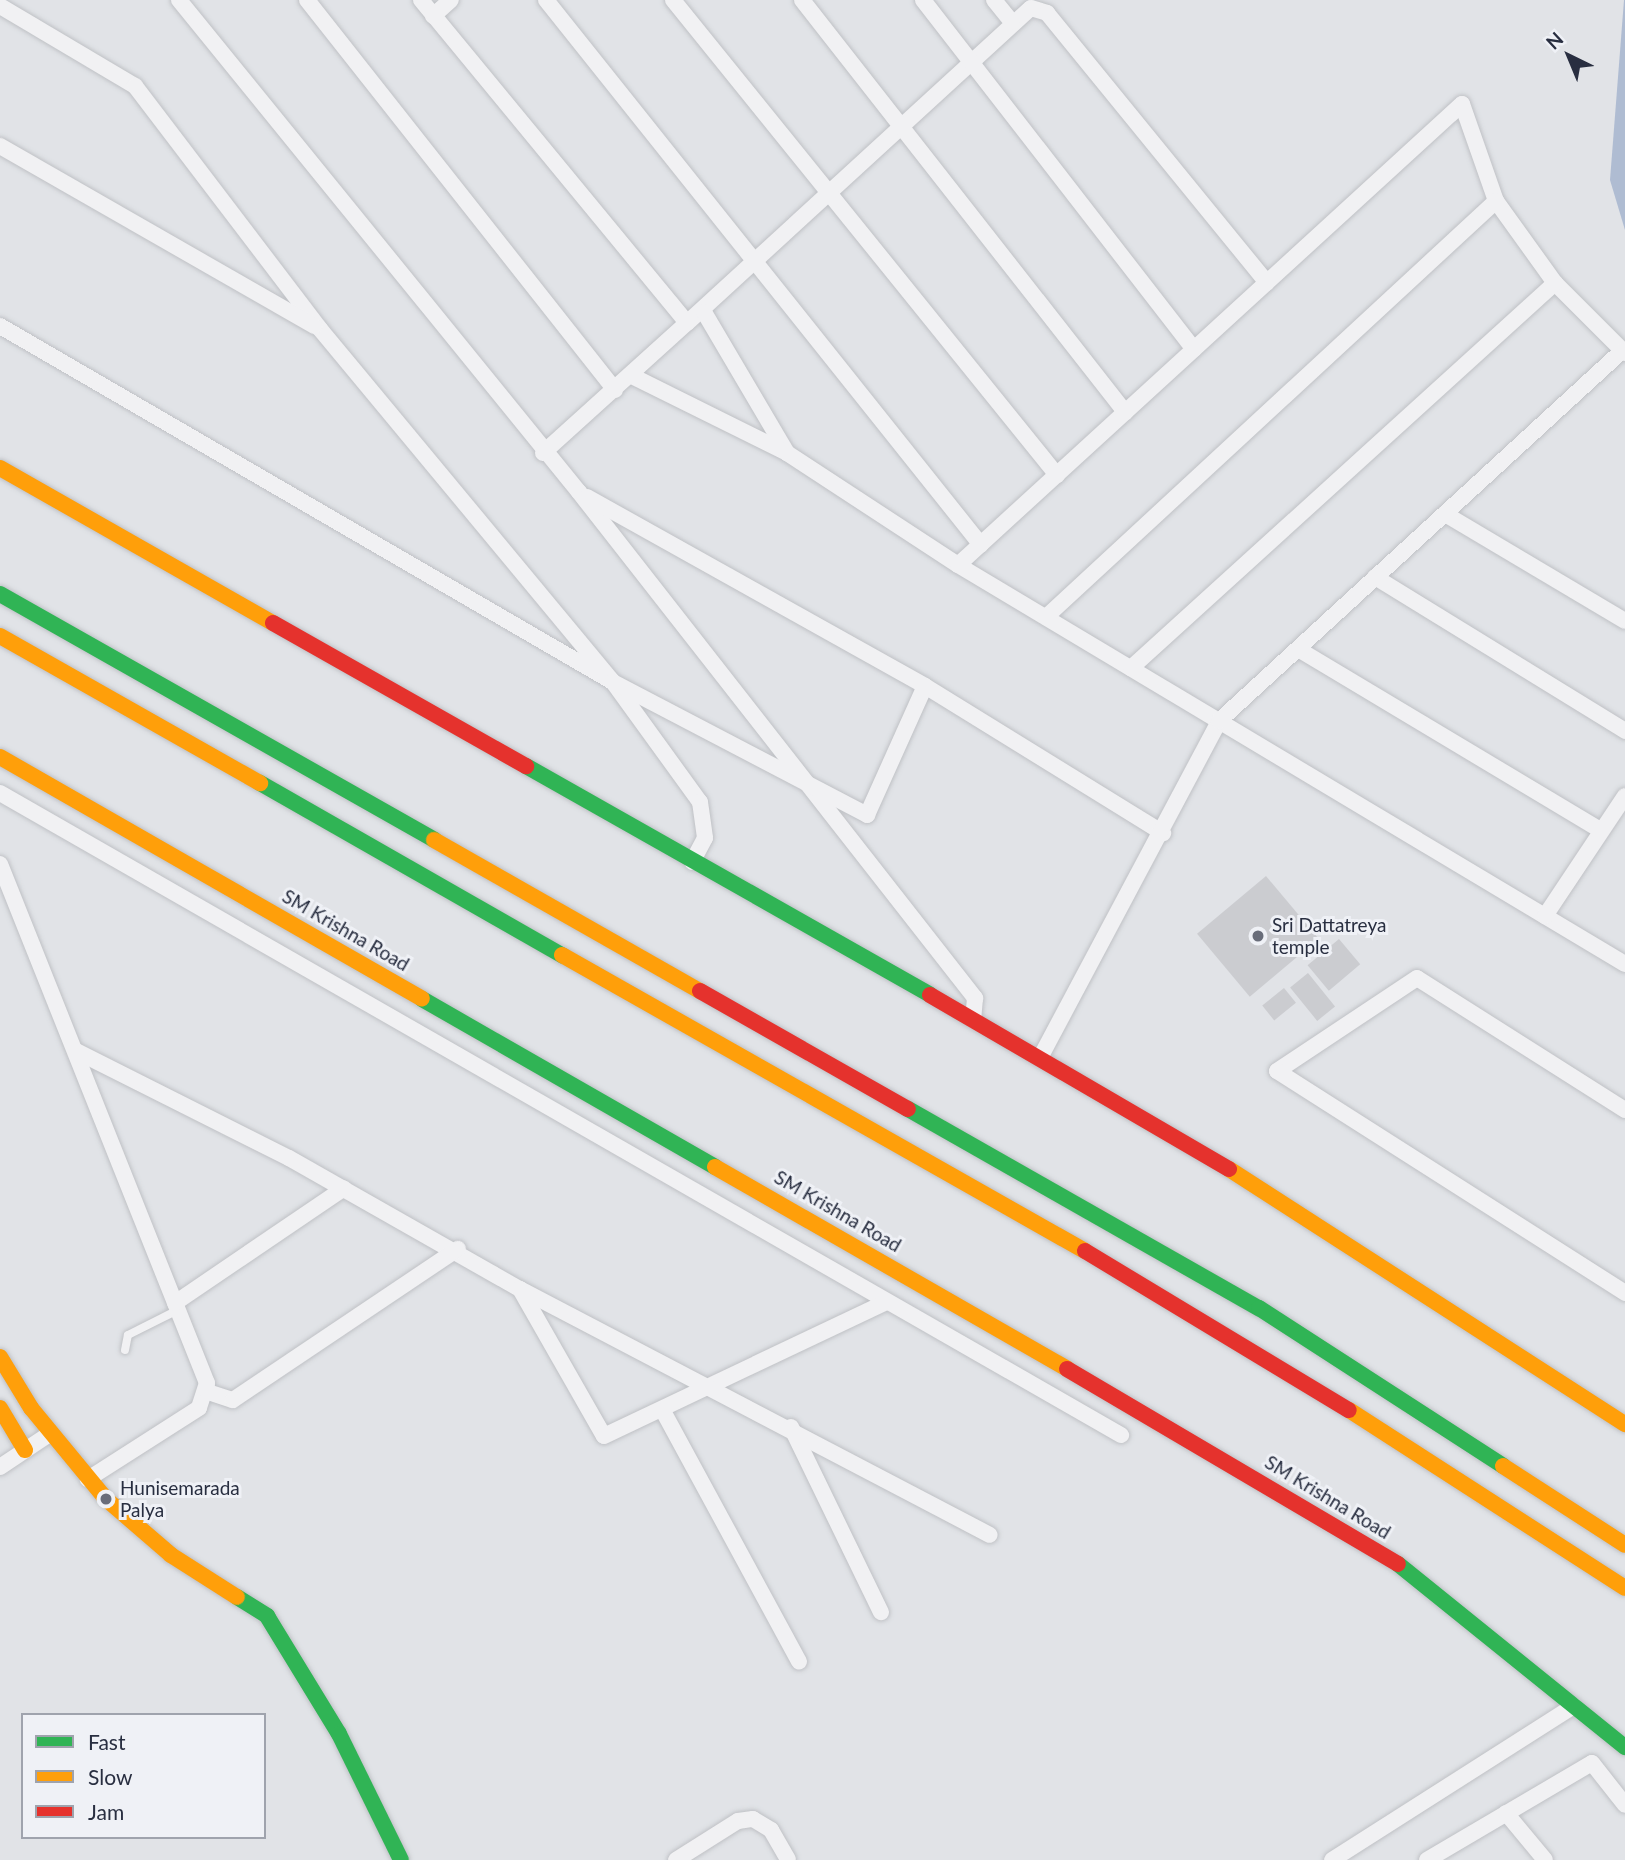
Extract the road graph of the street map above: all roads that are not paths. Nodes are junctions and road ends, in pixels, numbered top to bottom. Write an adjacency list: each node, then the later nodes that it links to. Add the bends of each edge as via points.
1 (179, 0): 31 (street)
2 (307, 0): 29 (street)
3 (421, 0): 12 (street)
4 (451, 0): 12 (street)
5 (546, 0): 19 (street)
6 (673, 0): 17 (street)
7 (802, 0): 15 (street)
8 (923, 0): 14 (street)
9 (994, 0): 13 (street)
10 (1035, 4): 13 (street); 20 (street)
11 (0, 6): 25 (street, via 135,86)
12 (433, 16): 23 (street)
13 (1012, 22): 14 (street)
14 (970, 61): 15 (street); 26 (street)
15 (904, 124): 17 (street); 30 (street)
16 (0, 146): 25 (street)
17 (829, 193): 19 (street); 34 (street)
18 (1496, 201): 20 (street, via 1462,104); 21 (street); 41 (street)
19 (756, 263): 22 (street); 37 (street)
20 (1267, 283): 26 (street)
21 (1555, 283): 27 (street); 45 (street)
22 (704, 312): 23 (street); 32 (street)
23 (687, 323): 28 (street)
24 (0, 326): 46 (street)
25 (320, 329): 46 (street)
26 (1194, 349): 30 (street)
27 (1623, 352): 36 (street)
28 (632, 376): 29 (street); 32 (street)
29 (615, 390): 31 (street)
30 (1125, 412): 34 (street)
31 (543, 453): 35 (street)
32 (787, 453): 38 (street)
33 (0, 468): 56 (main road)
34 (1057, 475): 37 (street)
35 (579, 492): 47 (street); 51 (street)
36 (1445, 514): 39 (street); 42 (street)
37 (981, 545): 38 (street)
38 (958, 565): 41 (street)
39 (1376, 578): 44 (street); 49 (street)
40 (0, 594): 84 (main road, via 1173,1264 1259,1308)
41 (1046, 617): 45 (street)
42 (1625, 621)
43 (0, 636): 85 (main road, via 781,1084 1161,1293)
44 (1298, 649): 48 (street); 54 (street)
45 (1130, 668): 48 (street)
46 (612, 682): 51 (street); 56 (street, via 699,802 705,838)
47 (925, 686): 51 (street, via 867,815); 55 (street)
48 (1219, 721): 55 (street); 58 (street)
49 (1625, 731)
50 (0, 757): 88 (main road, SM Krishna Road, via 1394,1561)
51 (808, 788): 60 (street, via 975,998)
52 (0, 793): 68 (street)
53 (1625, 796): 54 (street)
54 (1600, 830): 58 (street)
55 (1163, 833): 62 (street)
56 (692, 862): 60 (main road)
57 (0, 864): 61 (street)
58 (1545, 916): 59 (street)
59 (1625, 964)
60 (973, 1020): 62 (main road)
61 (76, 1051): 64 (street); 69 (street)
62 (1040, 1058): 76 (main road, via 1169,1130)
63 (1625, 1110): 67 (street, via 1417,978 1277,1071)
64 (344, 1188): 65 (street); 69 (street)
65 (457, 1249): 66 (street); 73 (street, via 233,1400)
66 (520, 1289): 72 (street); 75 (street, via 604,1436)
67 (1625, 1293)
68 (886, 1302): 72 (street); 79 (street)
69 (176, 1307): 70 (lane, via 128,1335); 73 (street)
70 (125, 1350)
71 (0, 1357): 78 (main road)
72 (717, 1387): 75 (street); 77 (street)
73 (208, 1392): 82 (street, via 199,1408)
74 (0, 1408): 80 (main road)
75 (663, 1410): 87 (street)
76 (1625, 1424)
77 (791, 1427): 83 (street); 86 (street)
78 (51, 1433): 80 (street); 82 (main road)
79 (1121, 1434)
80 (24, 1450): 81 (street)
81 (0, 1467)
82 (88, 1479): 92 (main road, via 171,1555 267,1616 339,1734)
83 (990, 1535)
84 (1625, 1545)
85 (1625, 1588)
86 (881, 1612)
87 (799, 1661)
88 (1574, 1706): 89 (main road, SM Krishna Road); 95 (street)
89 (1625, 1747)
90 (1625, 1805): 91 (street, via 1592,1763)
91 (1506, 1813): 96 (street); 97 (street)
92 (401, 1860)
93 (676, 1860): 94 (street, via 738,1821 753,1819 771,1830)
94 (788, 1860)
95 (1332, 1860)
96 (1427, 1860)
97 (1545, 1860)

